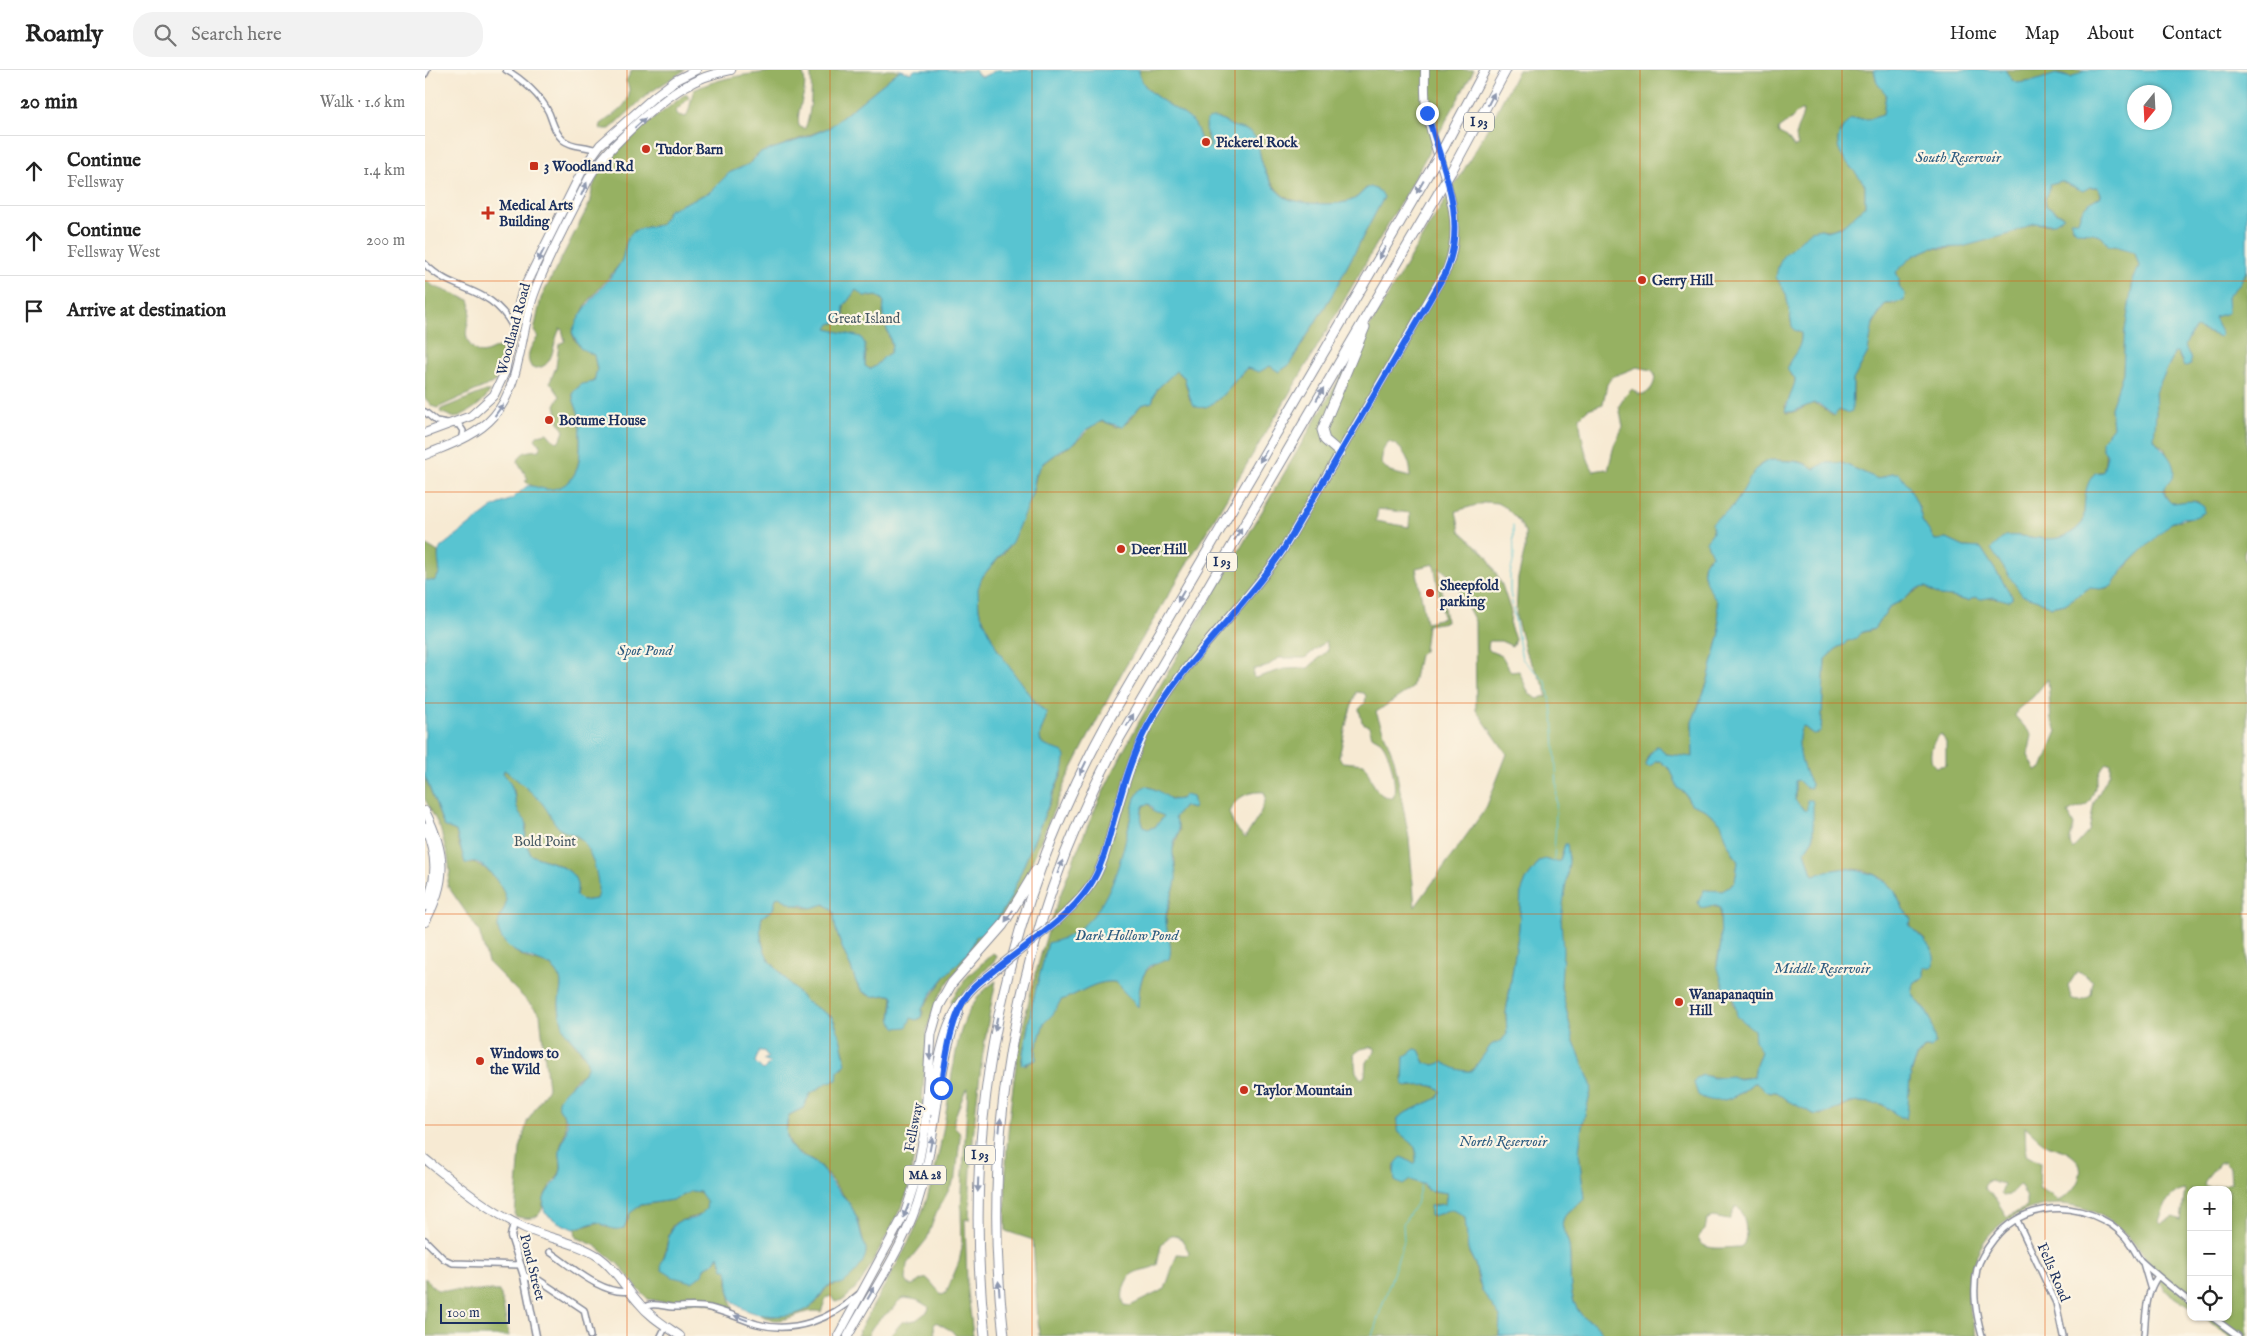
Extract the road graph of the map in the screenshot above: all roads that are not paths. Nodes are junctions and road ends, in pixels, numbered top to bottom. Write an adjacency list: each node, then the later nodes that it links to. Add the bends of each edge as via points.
1 (427, 70): 8 (street)
2 (506, 70): 9 (street, via 535,94 561,139)
3 (695, 70): 9 (main road, Woodland Road, via 655,96)
4 (731, 70): 16 (main road, Woodland Road, one-way to 4, via 487,423 506,398 535,291 597,164 680,90 705,77)
5 (1425, 70): 17 (main road, Fellsway / MA 28, via 1427,113 1454,209 1454,247 1443,278)
6 (1485, 70): 21 (highway, I 93, one-way to 21, bridge, via 1444,147 1108,721)
7 (1505, 70): 11 (highway, I 93, one-way to 7, bridge, via 1451,172)
8 (425, 74)
9 (596, 150): 12 (main road, Woodland Road, one-way to 12, via 582,170 527,282)
10 (425, 264): 12 (street, via 437,275 482,294 506,315)
11 (1373, 305): 17 (highway, via 1322,430 1325,440); 49 (highway, I 93, one-way to 11, via 996,1215 1001,1113 1023,986 1055,880 1088,801 1119,739)
12 (513, 326): 14 (main road, Woodland Road, via 505,372 494,395 475,413)
13 (425, 412): 14 (street, via 436,421)
14 (451, 424): 15 (main road, Woodland Road); 16 (street, via 462,428)
15 (425, 433)
16 (461, 440): 18 (main road, Woodland Road)
17 (1340, 453): 24 (main road, Fellsway / MA 28, bridge, via 1270,570 1193,658 1170,688 1146,729 1096,875 1082,897 1056,922 985,978)
18 (425, 455)
19 (425, 811): 23 (main road, via 437,839 442,867 438,894)
20 (425, 827): 22 (main road, via 435,867)
21 (1043, 859): 25 (highway, one-way to 25, via 1003,925 955,979 939,1006 931,1034); 48 (highway, I 93, one-way to 48, via 1007,976 985,1096 978,1215)
22 (425, 906)
23 (425, 922)
24 (964, 1001): 25 (main road, Fellsway / MA 28, via 951,1018 943,1038); 47 (main road, Fellsway / MA 28, one-way to 24, via 919,1200 950,1040)
25 (925, 1130): 36 (main road, Fellsway / MA 28, one-way to 36, via 908,1206)
26 (425, 1159): 28 (main road, Pond Street, via 469,1194)
27 (2017, 1220): 31 (street, via 2034,1210 2054,1207 2090,1214 2119,1231); 50 (street, via 1999,1233 1985,1250 1978,1267 1976,1310); 51 (street, Fells Road, via 2056,1304)
28 (514, 1223): 32 (street, Pond Street, via 511,1235); 37 (main road, via 595,1255 611,1268)
29 (425, 1240): 32 (street, via 453,1264)
30 (550, 1252): 37 (street, via 607,1290)
31 (2143, 1262): 34 (street); 35 (street)
32 (521, 1265): 33 (street, Pond Street)
33 (524, 1276): 42 (street, Pond Street); 43 (street, via 539,1280 584,1310)
34 (2158, 1276): 35 (street); 38 (street)
35 (2150, 1287): 52 (street)
36 (865, 1288): 39 (street, one-way to 39, via 833,1312 789,1328 758,1324 701,1306 651,1304); 46 (main road, Fellsway / MA 28)
37 (629, 1291): 39 (main road)
38 (2187, 1299)
39 (643, 1308): 41 (main road)
40 (2217, 1321): 53 (street)
41 (666, 1326): 44 (street); 45 (main road)
42 (536, 1336)
43 (590, 1336)
44 (661, 1336)
45 (680, 1336)
46 (838, 1336)
47 (848, 1336)
48 (985, 1336)
49 (1004, 1336)
50 (1982, 1336)
51 (2063, 1336)
52 (2144, 1336)
53 (2238, 1336)

